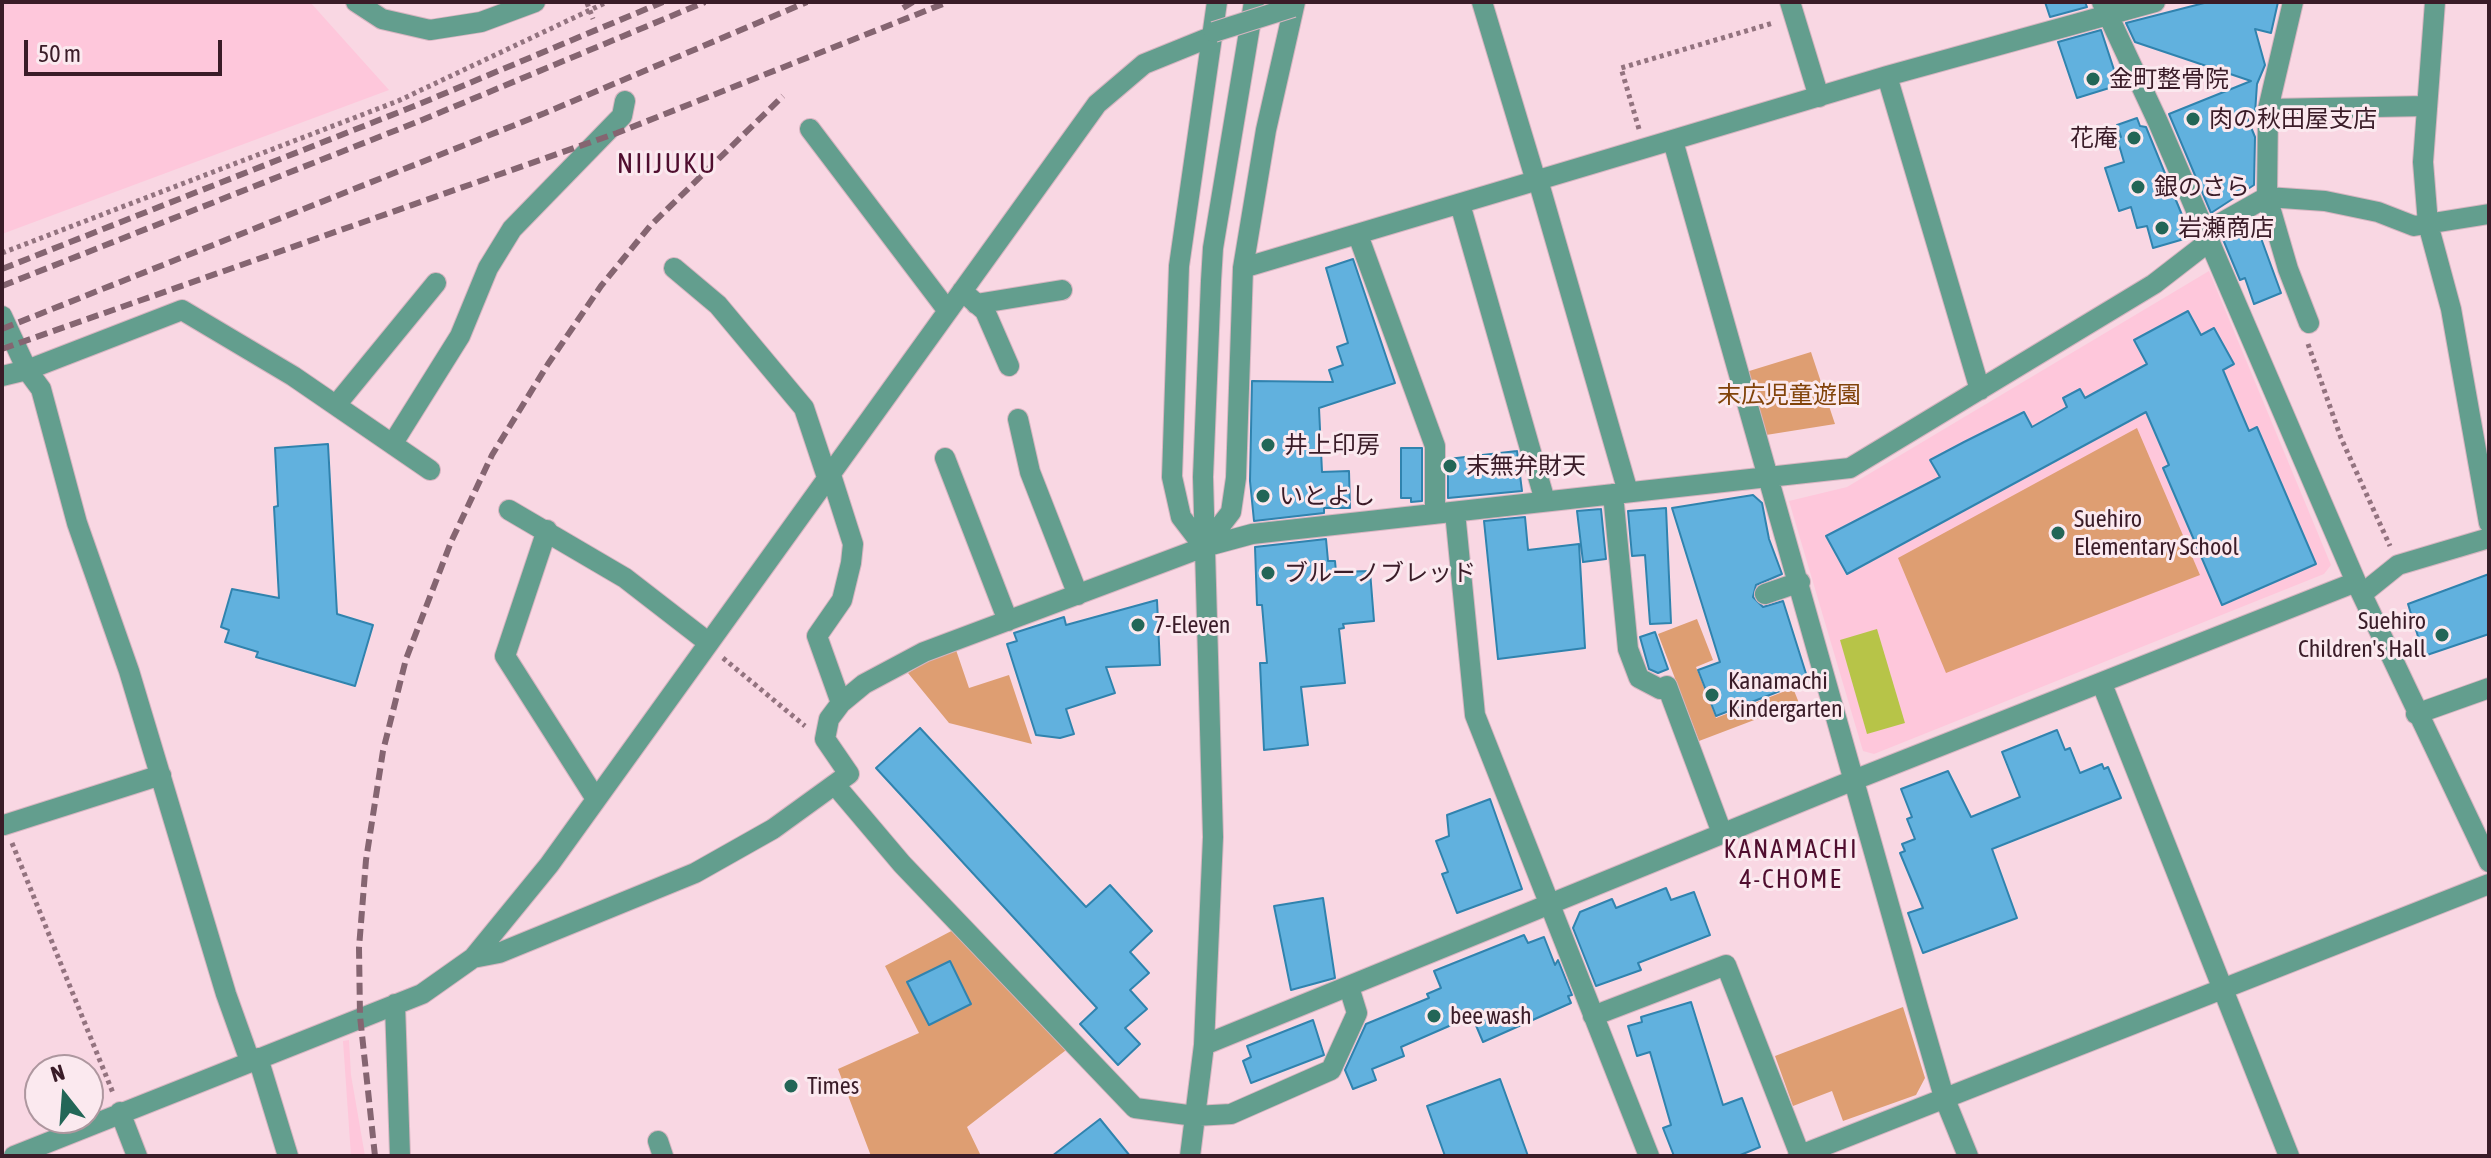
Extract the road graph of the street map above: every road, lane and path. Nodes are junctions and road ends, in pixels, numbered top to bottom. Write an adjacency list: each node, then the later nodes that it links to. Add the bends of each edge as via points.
1 (356, 2): 2 (street, via 382,19 430,30 481,22)
2 (535, 2)
3 (607, 2): 11 (path)
4 (1217, 2): 15 (street)
5 (1254, 2): 58 (street, via 1213,248)
6 (1482, 2): 24 (street)
7 (2155, 2): 12 (street)
8 (2293, 2): 20 (street)
9 (2435, 2): 19 (street)
10 (1294, 5): 15 (street, bridge); 33 (street)
11 (588, 6): 14 (path); 31 (path, via 398,101)
12 (2104, 8): 16 (street); 30 (street)
13 (1792, 9): 17 (street); 23 (path, via 1621,68)
14 (593, 19)
15 (1213, 36): 36 (street, via 1168,51 1118,83 1097,104); 58 (street, via 1179,266 1172,477 1181,517)
16 (1887, 76): 17 (street); 43 (street)
17 (1819, 97): 22 (street)
18 (625, 101): 46 (street, via 622,116 512,229 488,268 460,336)
19 (2427, 106): 20 (street); 28 (street, via 2423,162)
20 (2268, 109): 25 (street)
21 (810, 129): 37 (street)
22 (1673, 141): 23 (street); 50 (street)
23 (1645, 149): 24 (street)
24 (1537, 180): 26 (street); 51 (street)
25 (2267, 197): 28 (street, via 2325,201 2414,226); 30 (street); 39 (street)
26 (1460, 204): 29 (street); 52 (street)
27 (2489, 214): 28 (street)
28 (2428, 224): 55 (street, via 2451,309)
29 (1358, 235): 33 (street); 54 (street, via 1435,446)
30 (2205, 238): 43 (street, via 2154,284); 61 (street)
31 (2, 253)
32 (674, 268): 49 (street, via 718,305 804,408)
33 (1243, 268): 58 (street, via 1236,478 1231,512)
34 (436, 283): 44 (street)
35 (1062, 290): 36 (street)
36 (969, 297): 37 (street); 40 (street, via 985,311)
37 (948, 311): 49 (street)
38 (2, 316): 41 (street)
39 (2308, 332): 59 (path, via 2341,438)
40 (1009, 366)
41 (27, 370): 42 (street); 44 (street, via 182,310); 71 (street, via 41,389 77,523)
42 (2, 376)
43 (1980, 390): 50 (street, via 1850,468)
44 (336, 405): 46 (street)
45 (1018, 419): 63 (street, via 1030,472)
46 (393, 443): 48 (street)
47 (945, 458): 64 (street)
48 (430, 470)
49 (829, 478): 65 (street); 68 (street, via 853,544 842,600 817,636)
50 (1770, 479): 51 (street); 60 (street)
51 (1621, 493): 52 (street); 76 (street, via 1628,649 1639,678 1660,689 1667,686)
52 (1545, 501): 54 (street)
53 (509, 510): 56 (street)
54 (1445, 513): 58 (street, via 1252,534); 79 (street, via 1475,715)
55 (2489, 523)
56 (547, 530): 65 (street, via 625,578); 74 (street, via 505,656)
57 (2489, 538): 59 (street)
58 (1204, 547): 63 (street); 85 (street, via 1213,837)
59 (2398, 565): 61 (street)
60 (1800, 582): 62 (street); 72 (street)
61 (2359, 588): 66 (street); 69 (street)
62 (1765, 594)
63 (1078, 595): 64 (street)
64 (1008, 621): 68 (street, via 924,652 864,684)
65 (709, 643): 70 (path); 74 (street)
66 (2102, 684): 72 (street); 82 (street)
67 (2489, 688): 69 (street)
68 (841, 703): 70 (street, via 829,719)
69 (2416, 714): 77 (street)
70 (825, 739): 73 (street, via 849,774)
71 (161, 775): 75 (street); 86 (street, via 226,994)
72 (1854, 780): 76 (street); 87 (street)
73 (836, 786): 80 (street, via 695,873 499,953); 89 (street, via 912,875 1135,1108)
74 (596, 799): 80 (street)
75 (4, 825): 88 (path)
76 (1722, 833): 79 (street)
77 (2489, 862)
78 (2489, 884): 82 (street)
79 (1548, 904): 81 (street); 84 (street)
80 (473, 958): 83 (street, via 422,994)
81 (1349, 987): 85 (street); 89 (street, via 1357,1013 1331,1070 1231,1114)
82 (2222, 989): 87 (street); 98 (street)
83 (395, 1004): 86 (street); 93 (street)
84 (1593, 1016): 95 (street); 96 (street, via 1726,965)
85 (1204, 1045): 89 (street)
86 (254, 1060): 88 (street); 92 (street)
87 (1944, 1097): 96 (street); 97 (street)
88 (120, 1112): 90 (street); 91 (street)
89 (1195, 1116): 94 (street)
90 (14, 1156)
91 (137, 1156)
92 (288, 1156)
93 (400, 1156)
94 (1190, 1156)
95 (1649, 1156)
96 (1799, 1156)
97 (1968, 1156)
98 (2289, 1156)

